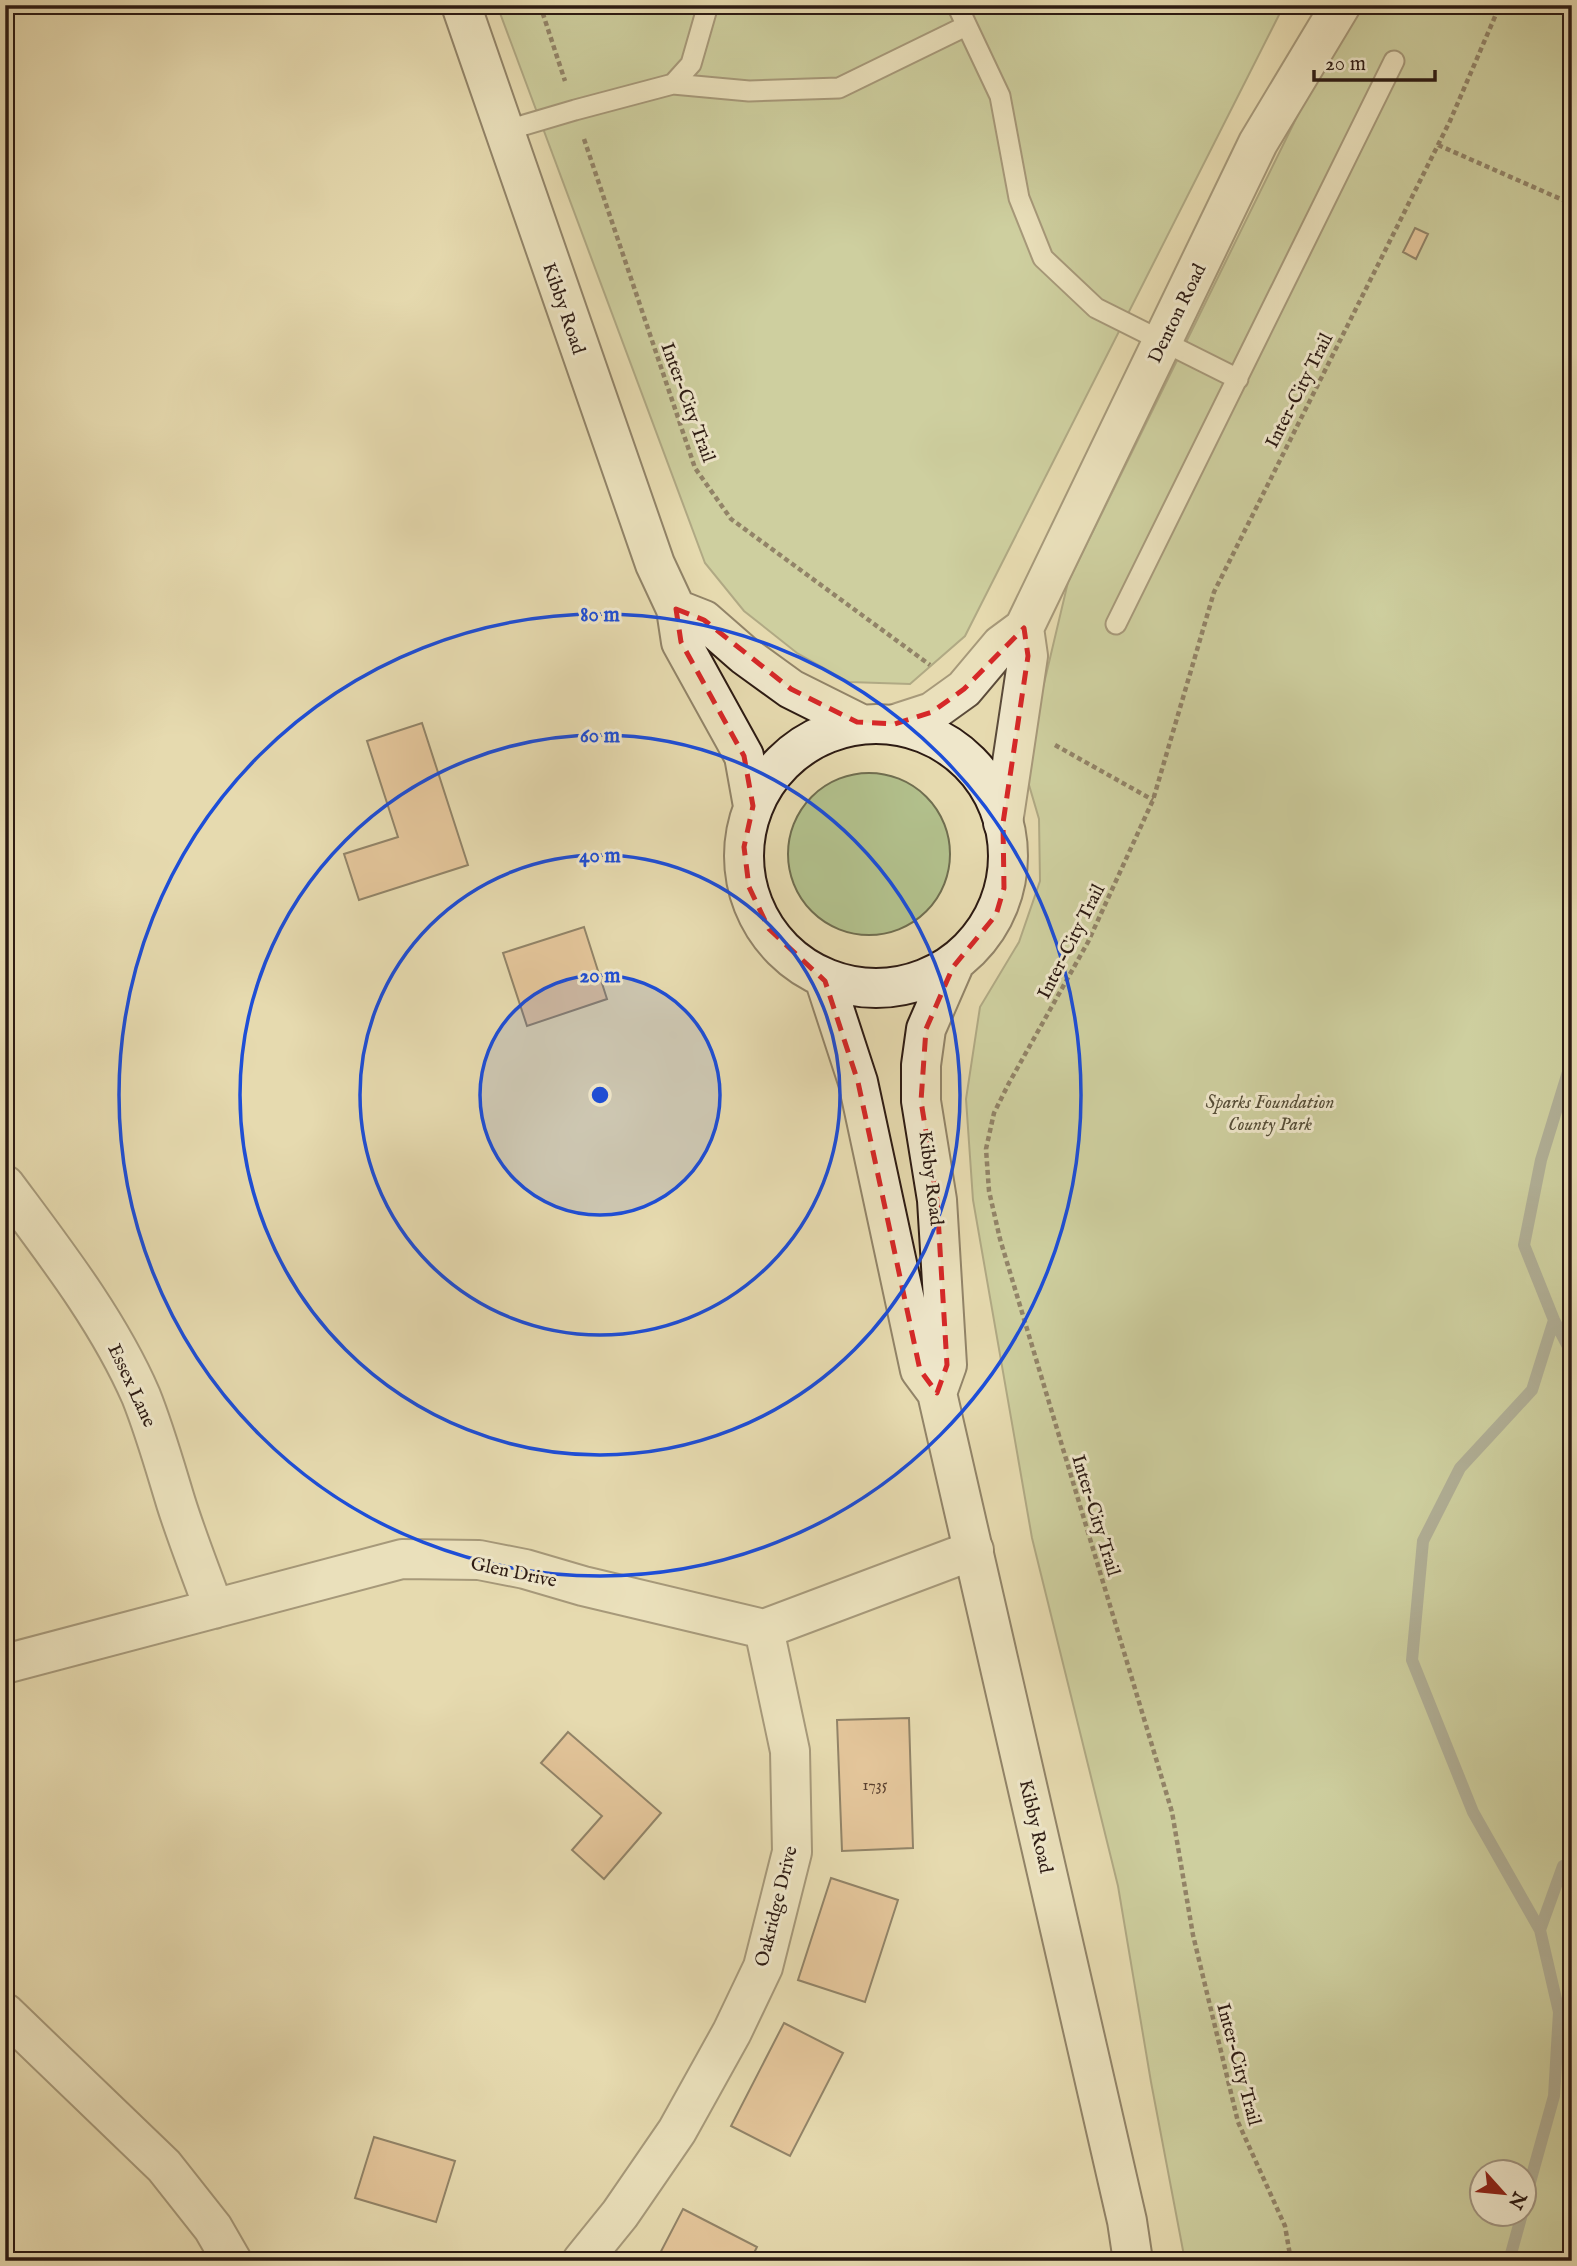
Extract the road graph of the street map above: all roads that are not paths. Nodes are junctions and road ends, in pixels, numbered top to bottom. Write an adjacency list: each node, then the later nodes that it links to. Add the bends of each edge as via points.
1 (461, 5): 8 (main road, Kibby Road)
2 (708, 5): 7 (lane, via 691,64)
3 (957, 5): 5 (lane)
4 (1341, 5): 9 (main road, Denton Road, via 1258,143)
5 (966, 26): 7 (lane, via 839,88 749,92); 9 (lane, via 1000,96 1019,198 1043,258 1096,308)
6 (1394, 61): 10 (lane)
7 (673, 84): 8 (lane)
8 (504, 131): 11 (main road, Kibby Road, via 655,565)
9 (1163, 341): 10 (lane); 13 (main road, Denton Road)
10 (1238, 379): 12 (lane)
11 (676, 609): 14 (main road, via 704,620 790,689); 16 (main road, Kibby Road, via 681,642 744,756)
12 (1116, 624)
13 (1024, 628): 15 (main road, Denton Road, via 1001,645 964,689 932,712); 17 (main road, via 1028,656)
14 (857, 722): 15 (main road); 16 (main road, via 829,731 792,754 767,781)
15 (895, 724): 17 (main road, via 925,733 952,750 993,797)
16 (753, 806): 19 (main road, via 744,847 749,887 769,929)
17 (1003, 823): 18 (main road, via 1007,856 996,915)
18 (953, 967): 19 (main road, via 892,989 859,991); 21 (main road, Kibby Road, via 926,1029 921,1065 921,1101 937,1200 947,1365)
19 (825, 981): 21 (main road, Kibby Road, via 858,1082 920,1370)
20 (5, 1185): 23 (main road, Essex Lane, via 111,1338 140,1394)
21 (937, 1393): 22 (main road, Kibby Road)
22 (974, 1550): 24 (main road); 29 (main road, Kibby Road)
23 (214, 1609): 24 (main road, Glen Drive, via 402,1559 479,1560); 25 (main road, Glen Drive)
24 (764, 1629): 28 (main road, Oakridge Drive, via 790,1751 793,1852 763,1966 677,2131)
25 (5, 1664)
26 (5, 2013): 27 (main road, via 164,2166 213,2228)
27 (232, 2261)
28 (582, 2261)
29 (1133, 2261)

